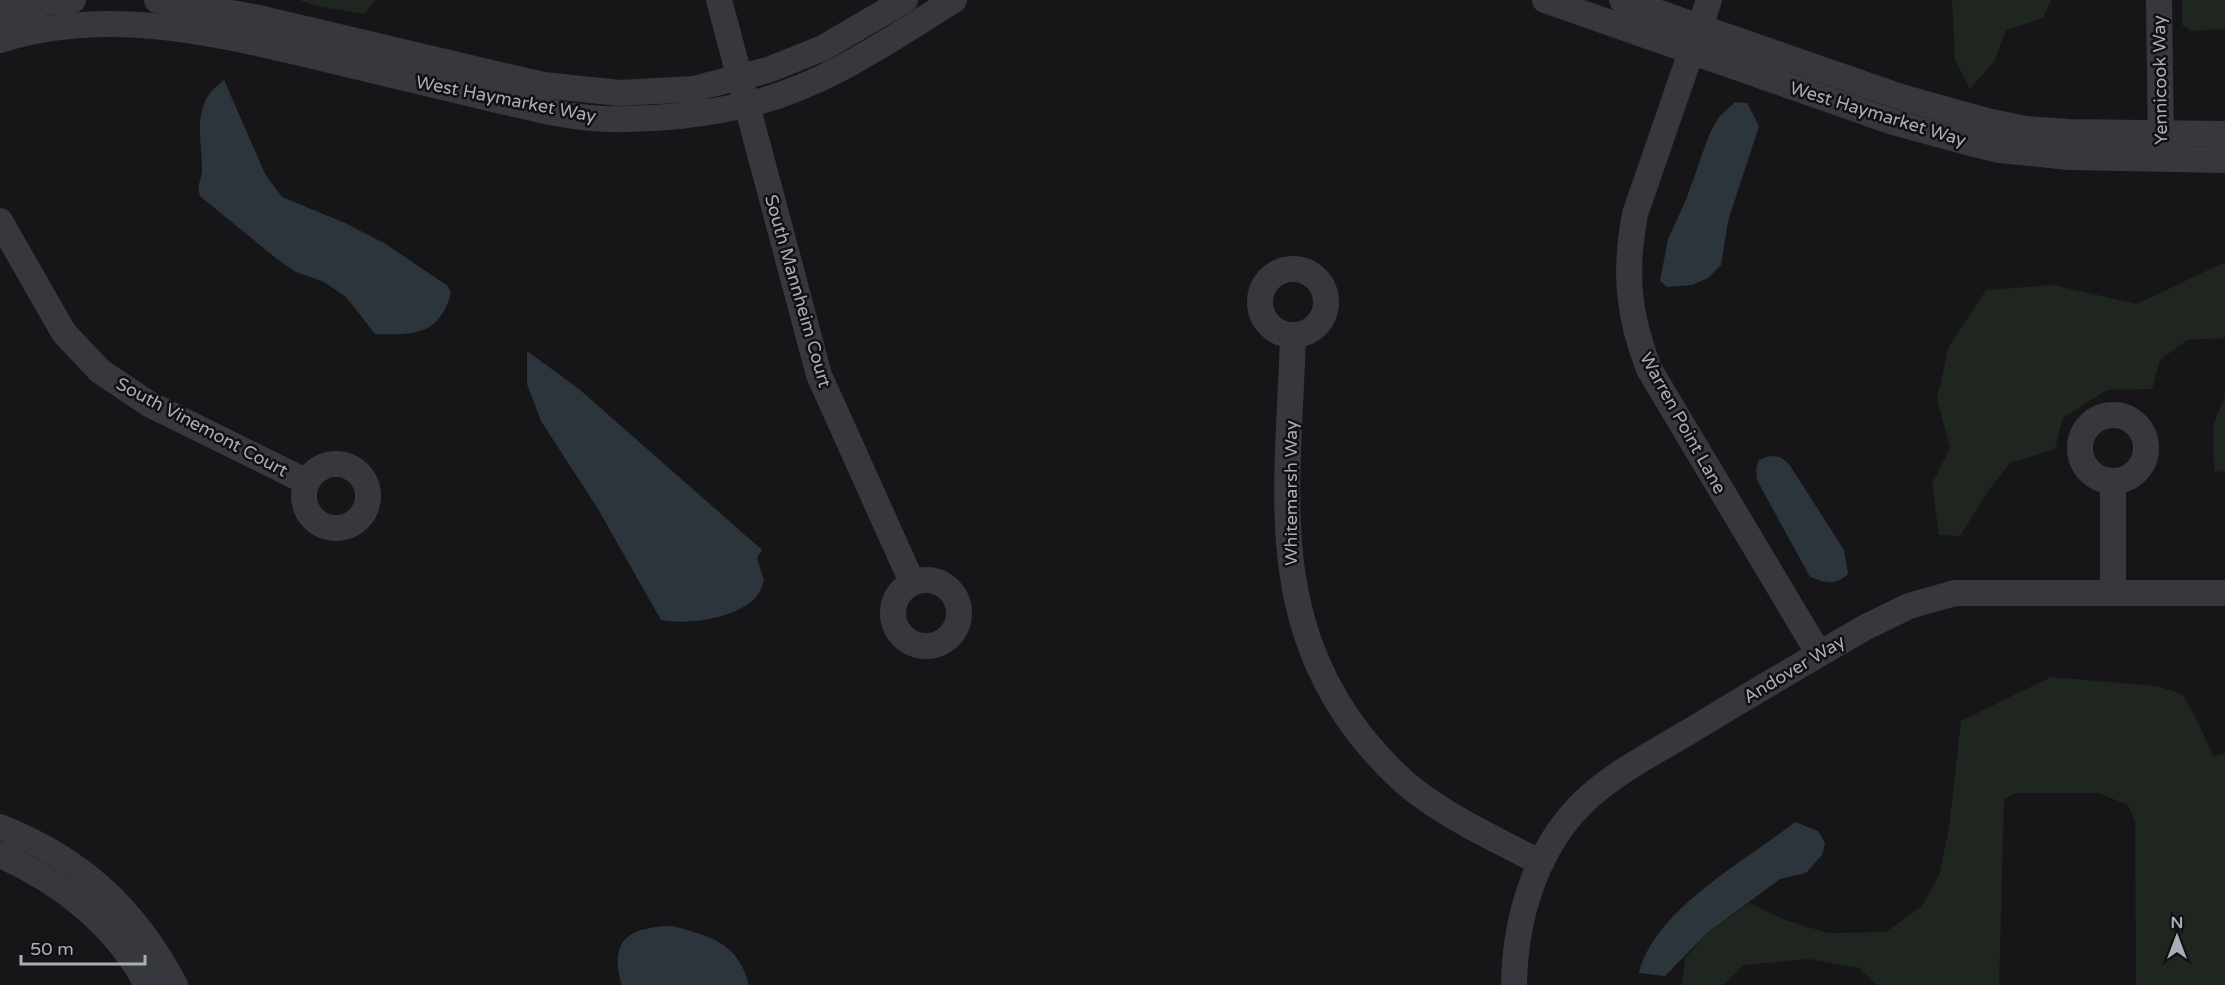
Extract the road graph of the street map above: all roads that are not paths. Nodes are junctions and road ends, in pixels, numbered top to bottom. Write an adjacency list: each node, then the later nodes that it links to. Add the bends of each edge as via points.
1 (73, 0): 10 (street)
2 (157, 0): 13 (street, West Haymarket Way, via 219,9)
3 (719, 0): 15 (street, South Mannheim Court)
4 (905, 0): 15 (street, West Haymarket Way)
5 (954, 0): 15 (street, West Haymarket Way, via 847,66 813,82)
6 (1545, 0): 14 (street, West Haymarket Way)
7 (1622, 0): 11 (street, West Haymarket Way)
8 (1709, 0): 11 (street, Warren Point Lane)
9 (2159, 0): 16 (street, Yennicook Way)
10 (0, 13)
11 (1700, 27): 14 (street, Warren Point Lane); 16 (street, West Haymarket Way, via 1900,97 1987,121 2025,129)
12 (0, 40): 13 (street, West Haymarket Way, via 71,26 131,23)
13 (325, 46): 15 (street, West Haymarket Way, via 529,107 594,118 692,114)
14 (1691, 52): 18 (street, West Haymarket Way, via 1893,122 2000,150); 27 (street, Warren Point Lane, via 1635,214 1630,242 1630,306 1637,338 1655,379)
15 (743, 92): 24 (street, South Mannheim Court, via 819,375)
16 (2161, 134): 17 (street, West Haymarket Way); 18 (street, Yennicook Way)
17 (2225, 134)
18 (2161, 160): 19 (street, West Haymarket Way)
19 (2225, 160)
20 (0, 221): 22 (street, South Vinemont Court, via 64,333 100,371 149,404)
21 (1293, 335): 30 (street, Whitemarsh Way, via 1287,535 1301,624 1317,666 1352,723 1398,776 1465,824)
22 (307, 482)
23 (2113, 482): 25 (street)
24 (912, 582)
25 (2112, 592): 26 (street, Andover Way); 27 (street, Andover Way, via 1955,593 1931,598 1866,627)
26 (2225, 593)
27 (1819, 654): 30 (street, Andover Way, via 1614,777 1575,811)
28 (0, 827): 32 (street, via 52,851 103,888 156,949)
29 (0, 855): 31 (street, via 40,874 72,897 127,953)
30 (1541, 863): 33 (street, Andover Way, via 1520,923)
31 (147, 985)
32 (175, 985)
33 (1514, 985)

